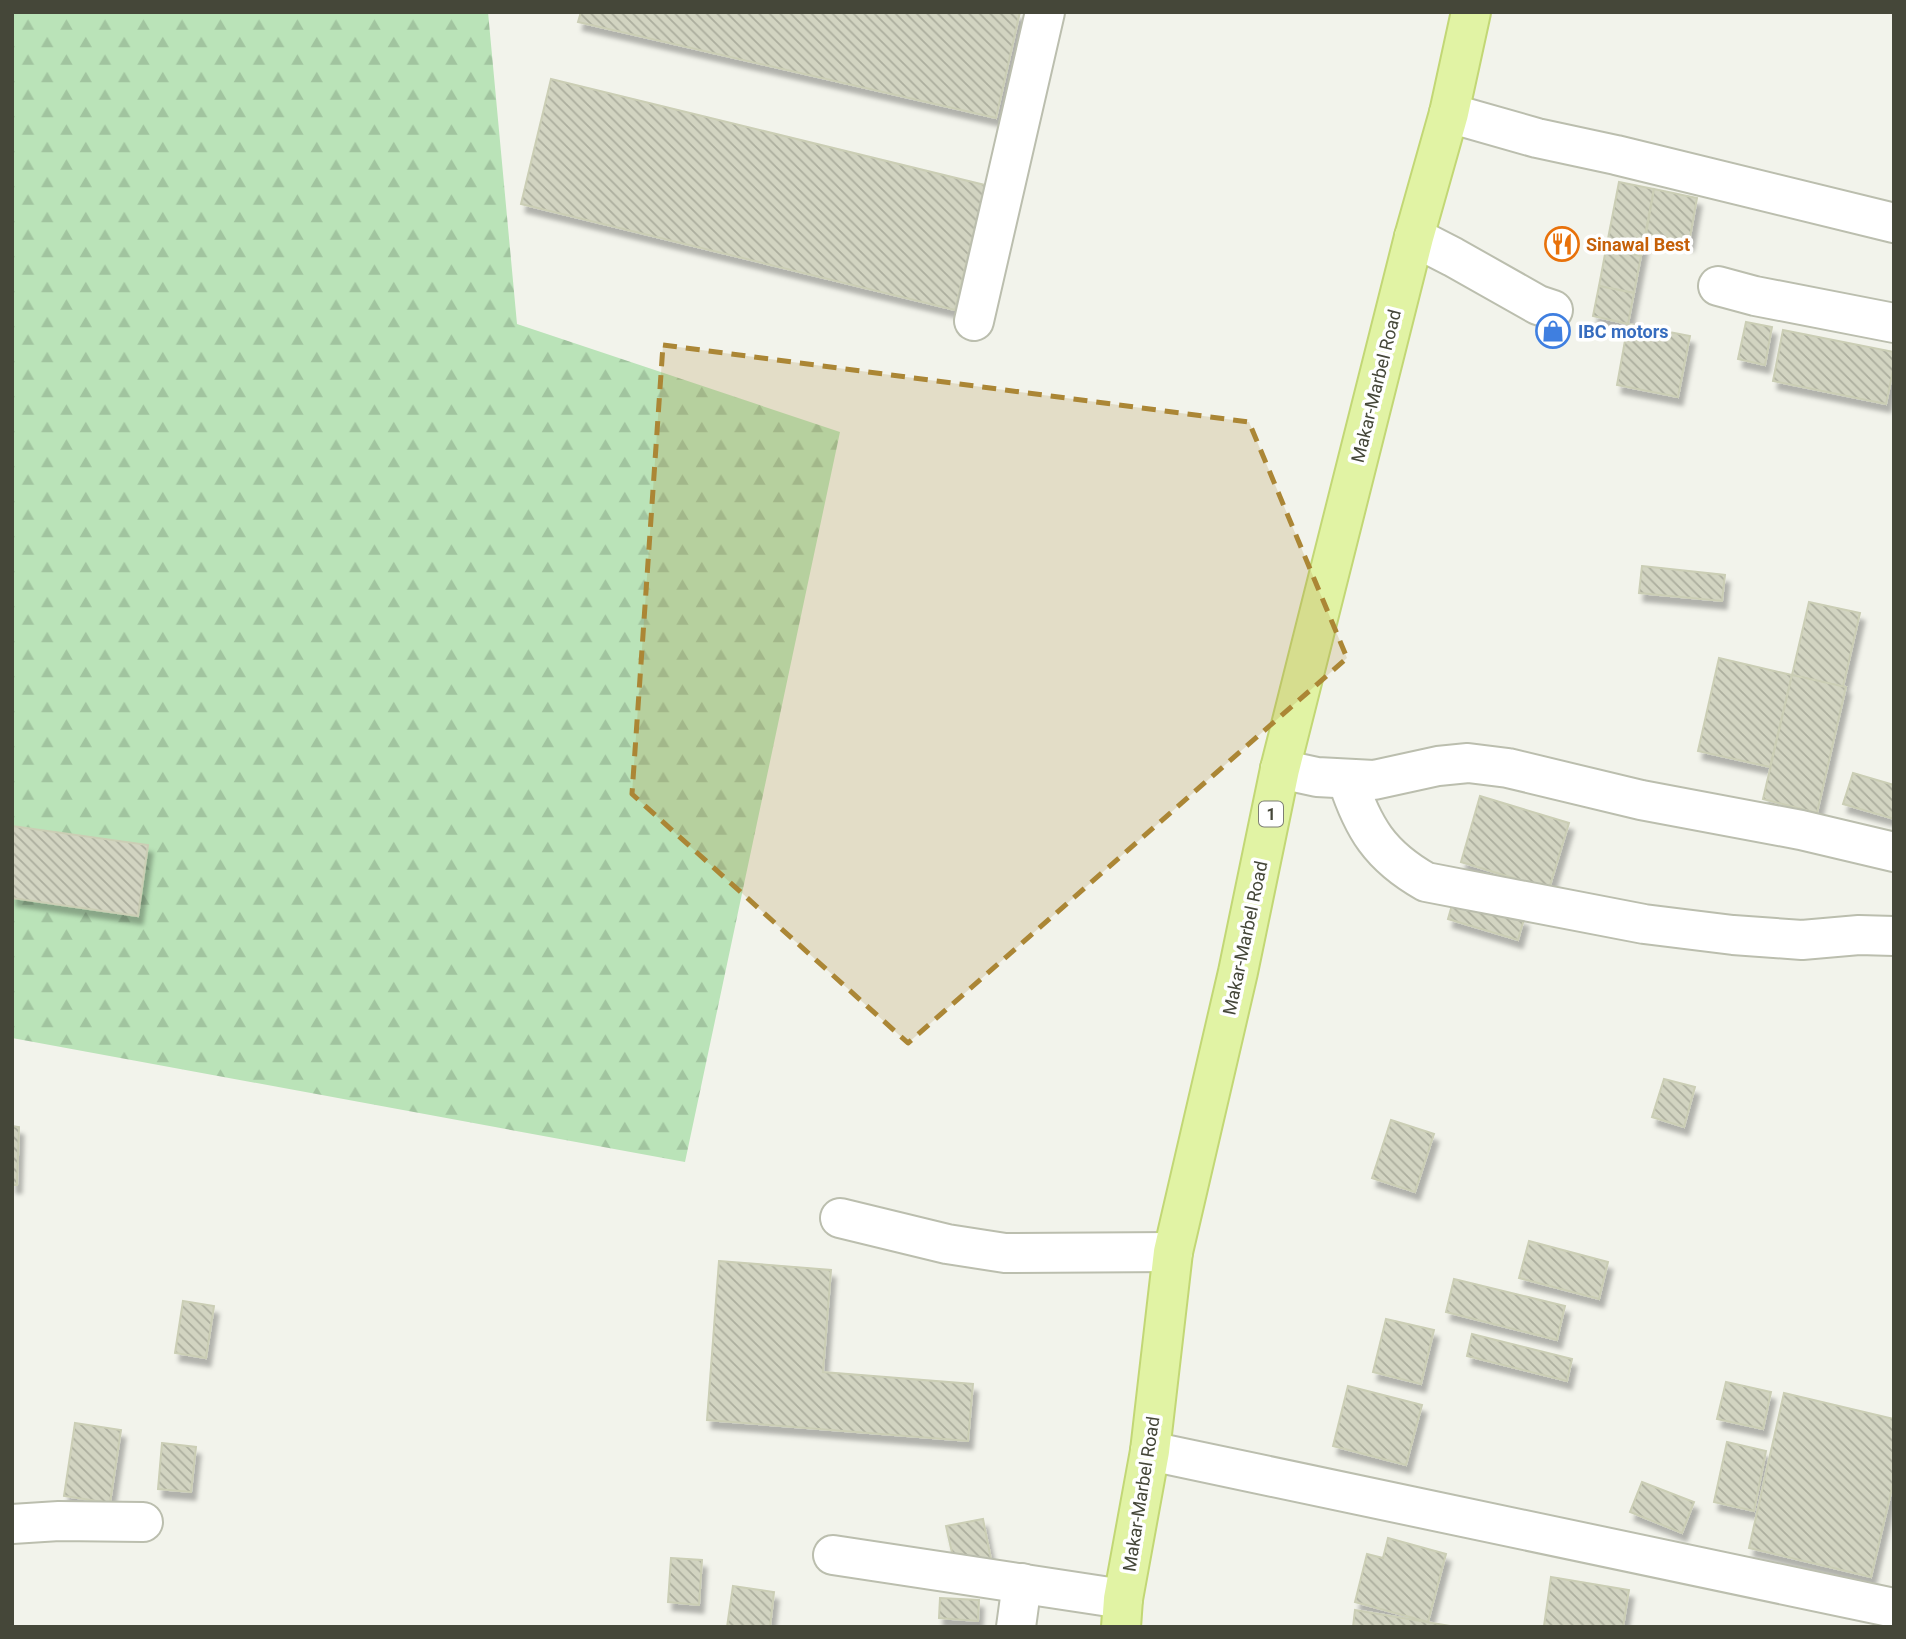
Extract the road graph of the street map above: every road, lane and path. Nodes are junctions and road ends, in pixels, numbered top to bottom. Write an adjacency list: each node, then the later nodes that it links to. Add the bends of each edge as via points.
1 (1045, 12): 8 (street)
2 (1471, 12): 3 (main road, Makar-Marbel Road / 1)
3 (1449, 113): 4 (street); 5 (main road, Makar-Marbel Road / 1)
4 (1894, 223)
5 (1414, 237): 7 (street); 10 (main road, Makar-Marbel Road / 1)
6 (1718, 286): 9 (street)
7 (1553, 310)
8 (974, 321)
9 (1894, 323)
10 (1280, 769): 11 (street); 15 (main road, Makar-Marbel Road / 1)
11 (1347, 779): 12 (street, via 1374,780 1468,763 1508,768); 13 (street, via 1372,837 1402,868 1426,882 1644,924 1733,935 1802,940)
12 (1894, 852)
13 (1894, 936)
14 (841, 1218): 15 (street, via 1005,1253)
15 (1173, 1252): 16 (main road, Makar-Marbel Road / 1)
16 (1150, 1451): 21 (street); 22 (main road, Makar-Marbel Road / 1)
17 (143, 1522): 18 (street)
18 (12, 1524)
19 (833, 1555): 20 (street)
20 (1022, 1583): 22 (street); 23 (street)
21 (1894, 1608)
22 (1122, 1613)
23 (1016, 1627)

